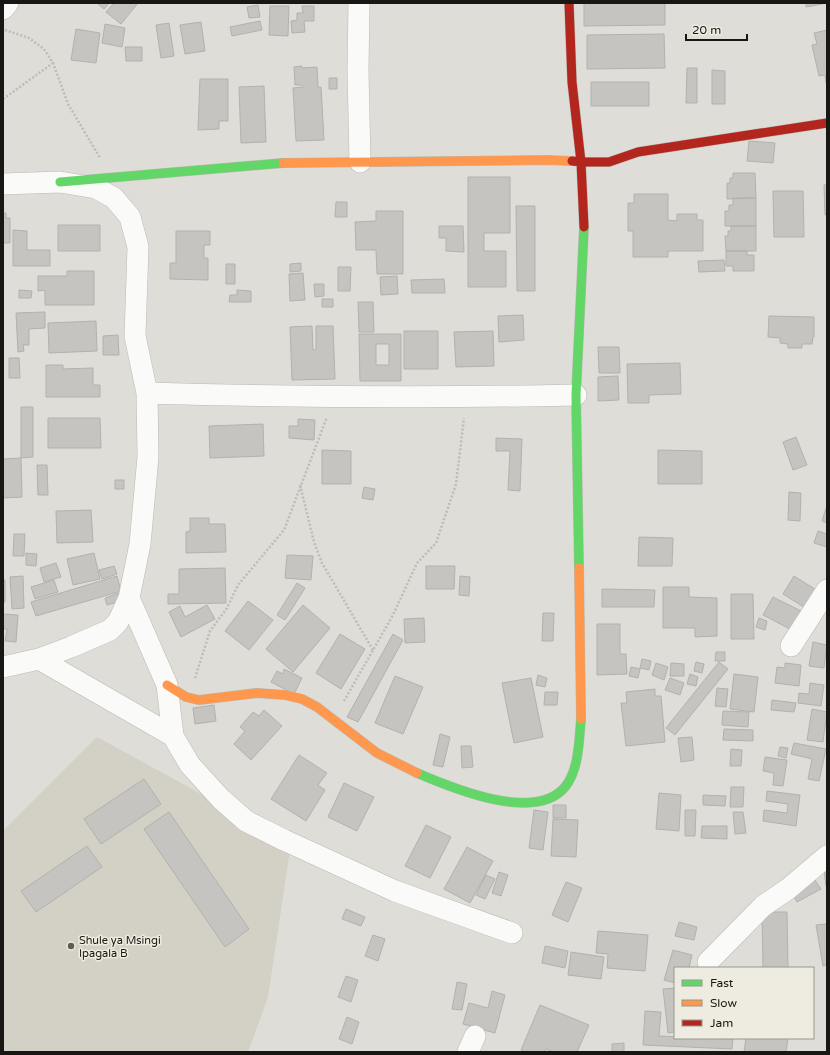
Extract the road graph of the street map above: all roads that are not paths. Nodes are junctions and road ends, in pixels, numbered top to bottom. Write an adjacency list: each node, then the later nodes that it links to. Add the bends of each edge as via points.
1 (8, 3): 4 (street)
2 (359, 3): 6 (street)
3 (569, 3): 7 (street, via 574,106)
4 (3, 9)
5 (827, 123): 7 (street, via 638,152 608,162)
6 (360, 162): 7 (street); 8 (street, via 291,162)
7 (581, 162): 11 (street, via 584,222)
8 (60, 182): 9 (street); 10 (street, via 96,188 108,193 130,217 138,247 135,336)
9 (3, 184)
10 (147, 393): 11 (street, via 334,397); 13 (street, via 146,500)
11 (576, 395): 17 (street, via 581,711 571,777 566,786 553,797 532,803 507,802 448,784 392,761 310,702 279,695 243,694 207,700 190,698)
12 (827, 590): 14 (street)
13 (129, 598): 15 (street, via 124,613 110,630); 17 (street)
14 (791, 646)
15 (39, 659): 16 (street); 18 (street)
16 (3, 667)
17 (167, 685): 18 (street)
18 (173, 736): 20 (street, via 190,765 221,799 246,821 395,891)
19 (827, 856): 21 (street, via 763,906)
20 (512, 933)
21 (708, 962)

